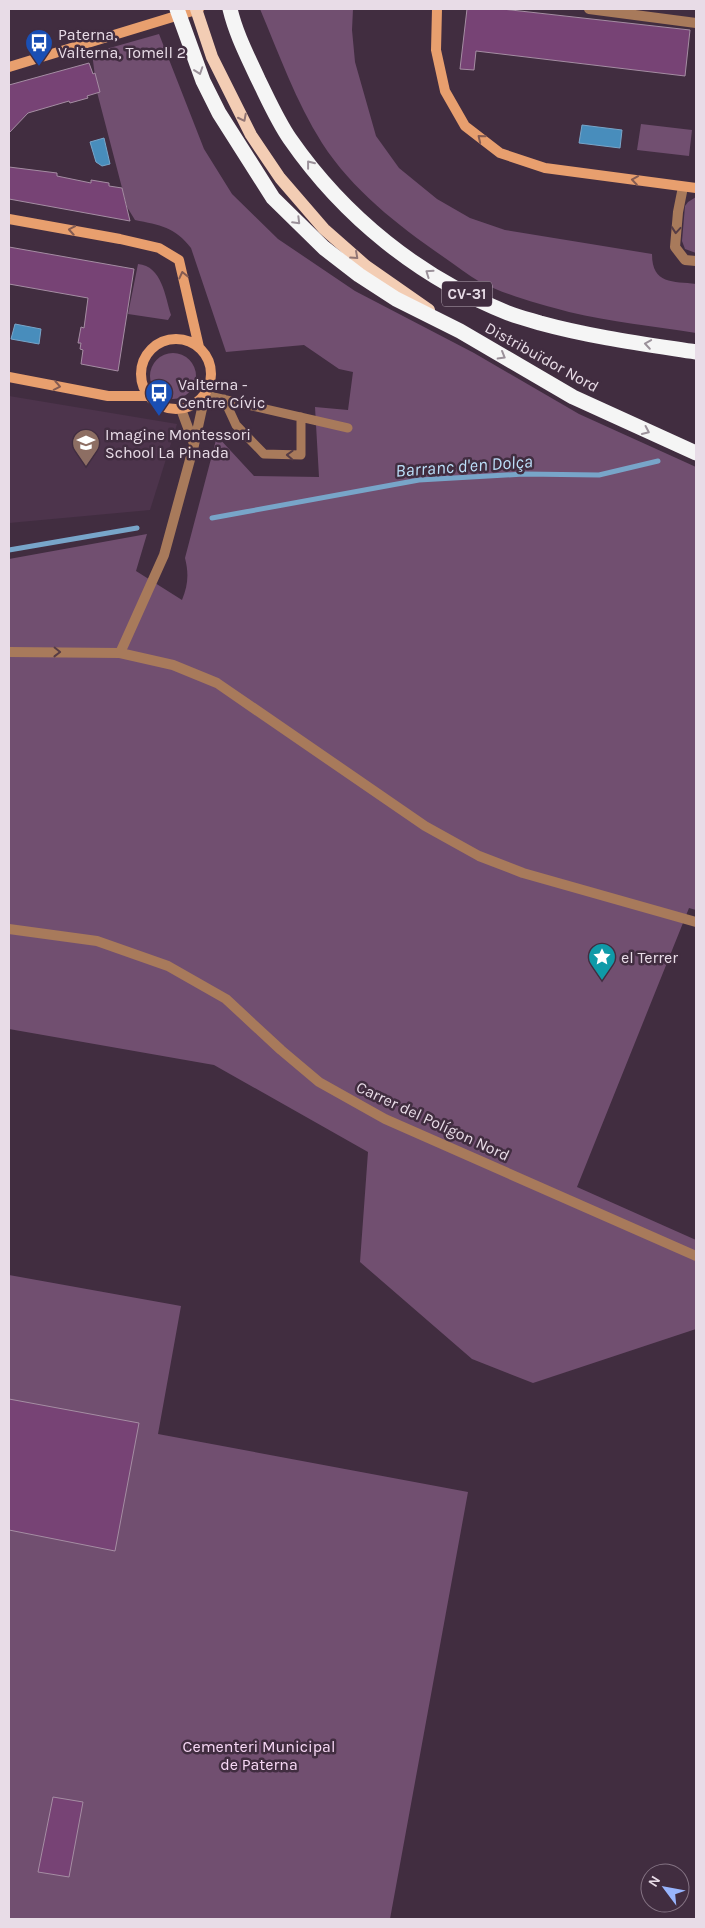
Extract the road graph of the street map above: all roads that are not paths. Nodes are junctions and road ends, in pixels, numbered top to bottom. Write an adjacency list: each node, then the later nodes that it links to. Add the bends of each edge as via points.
1 (177, 9): 12 (highway, one-way to 12, via 203,81 223,120 273,198 324,248 359,275 396,299)
2 (197, 9): 7 (street); 12 (main road, Distribuïdor Nord / CV-31, one-way to 12, via 212,57 251,135 280,178 324,229 366,266)
3 (230, 9): 14 (highway, Distribuïdor Nord / CV-31, one-way to 3, via 576,333 509,314 442,282 398,252 358,218 289,138 236,33)
4 (437, 9): 8 (street, one-way to 4, via 545,168 500,153 465,126 445,91 436,50)
5 (588, 9): 6 (street)
6 (696, 23)
7 (9, 66)
8 (683, 187): 9 (street); 11 (street, one-way to 11, via 675,247 685,260)
9 (696, 188)
10 (9, 219): 13 (street, one-way to 10, via 179,260 151,246)
11 (696, 261)
12 (460, 331): 23 (highway, Distribuïdor Nord / CV-31, one-way to 23, via 573,397)
13 (199, 347): 16 (street, via 211,364 210,386); 17 (street, via 178,339 166,340 156,346 148,354 141,375)
14 (696, 352)
15 (9, 377): 17 (street, one-way to 17, via 108,396)
16 (205, 395): 18 (lane); 19 (street); 22 (street)
17 (149, 396): 19 (street, via 163,407)
18 (224, 400): 20 (lane); 20 (lane, one-way to 18, via 300,455 264,454 236,425)
19 (182, 409): 22 (street)
20 (301, 417): 21 (lane)
21 (348, 428)
22 (194, 445): 25 (street, via 164,555)
23 (696, 453)
24 (9, 652): 25 (street, one-way to 25)
25 (120, 653): 26 (street, via 173,665 217,682 425,826 479,856 523,873)
26 (696, 922)
27 (9, 929): 28 (street, Carrer del Polígon Nord, via 97,942 168,966 226,999 319,1082 386,1119)
28 (696, 1256)

